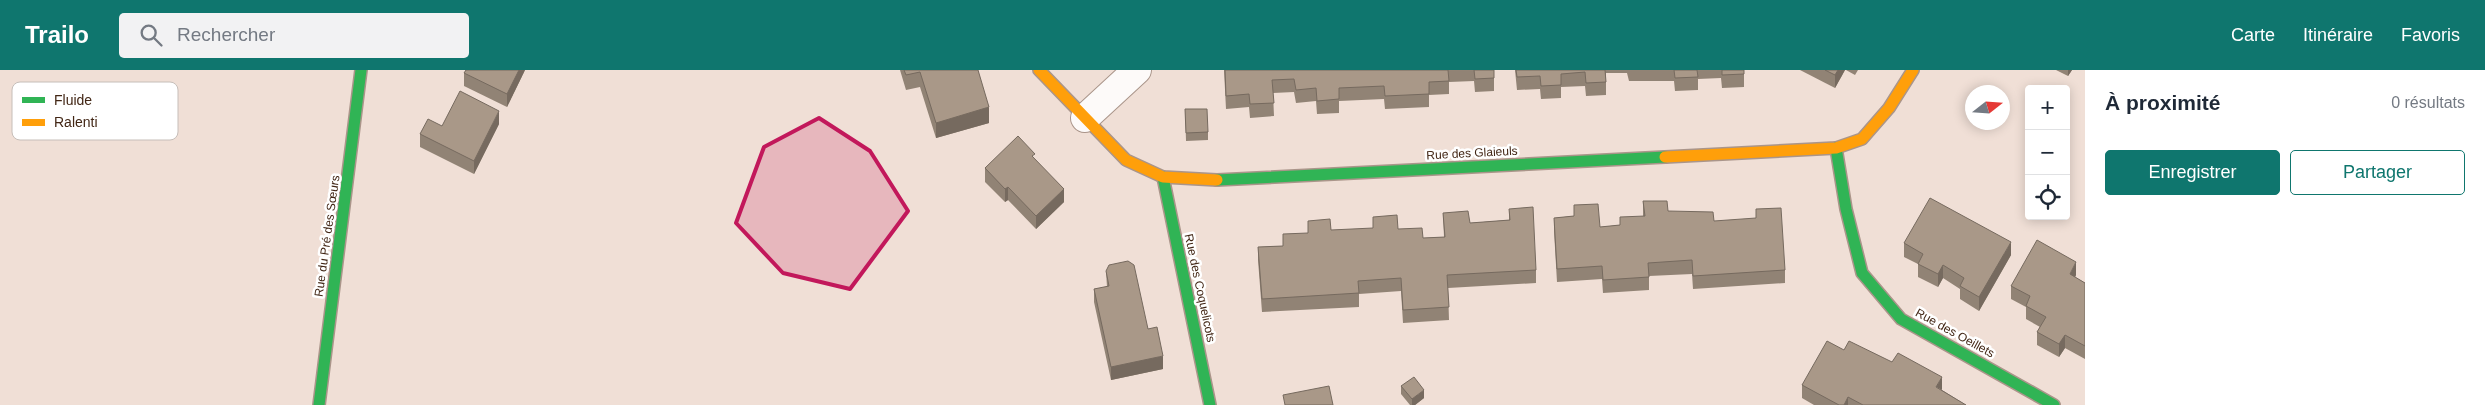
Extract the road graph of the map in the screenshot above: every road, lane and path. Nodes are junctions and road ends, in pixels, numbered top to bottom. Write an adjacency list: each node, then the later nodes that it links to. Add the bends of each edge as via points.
1 (361, 70): 8 (street, Rue du Pré des Sœurs)
2 (1039, 70): 5 (street, Rue des Glaieuls)
3 (1137, 70): 5 (street)
4 (1913, 70): 6 (street, Rue des Glaieuls, via 1890,108 1862,139)
5 (1085, 118): 7 (street, Rue des Glaieuls, via 1126,160)
6 (1836, 148): 7 (street, Rue des Glaieuls, via 1204,181); 10 (street, Rue des Oeillets, via 1846,209 1862,273 1901,319)
7 (1163, 177): 9 (street, Rue des Coquelicots)
8 (319, 405)
9 (1210, 405)
10 (2054, 405)

